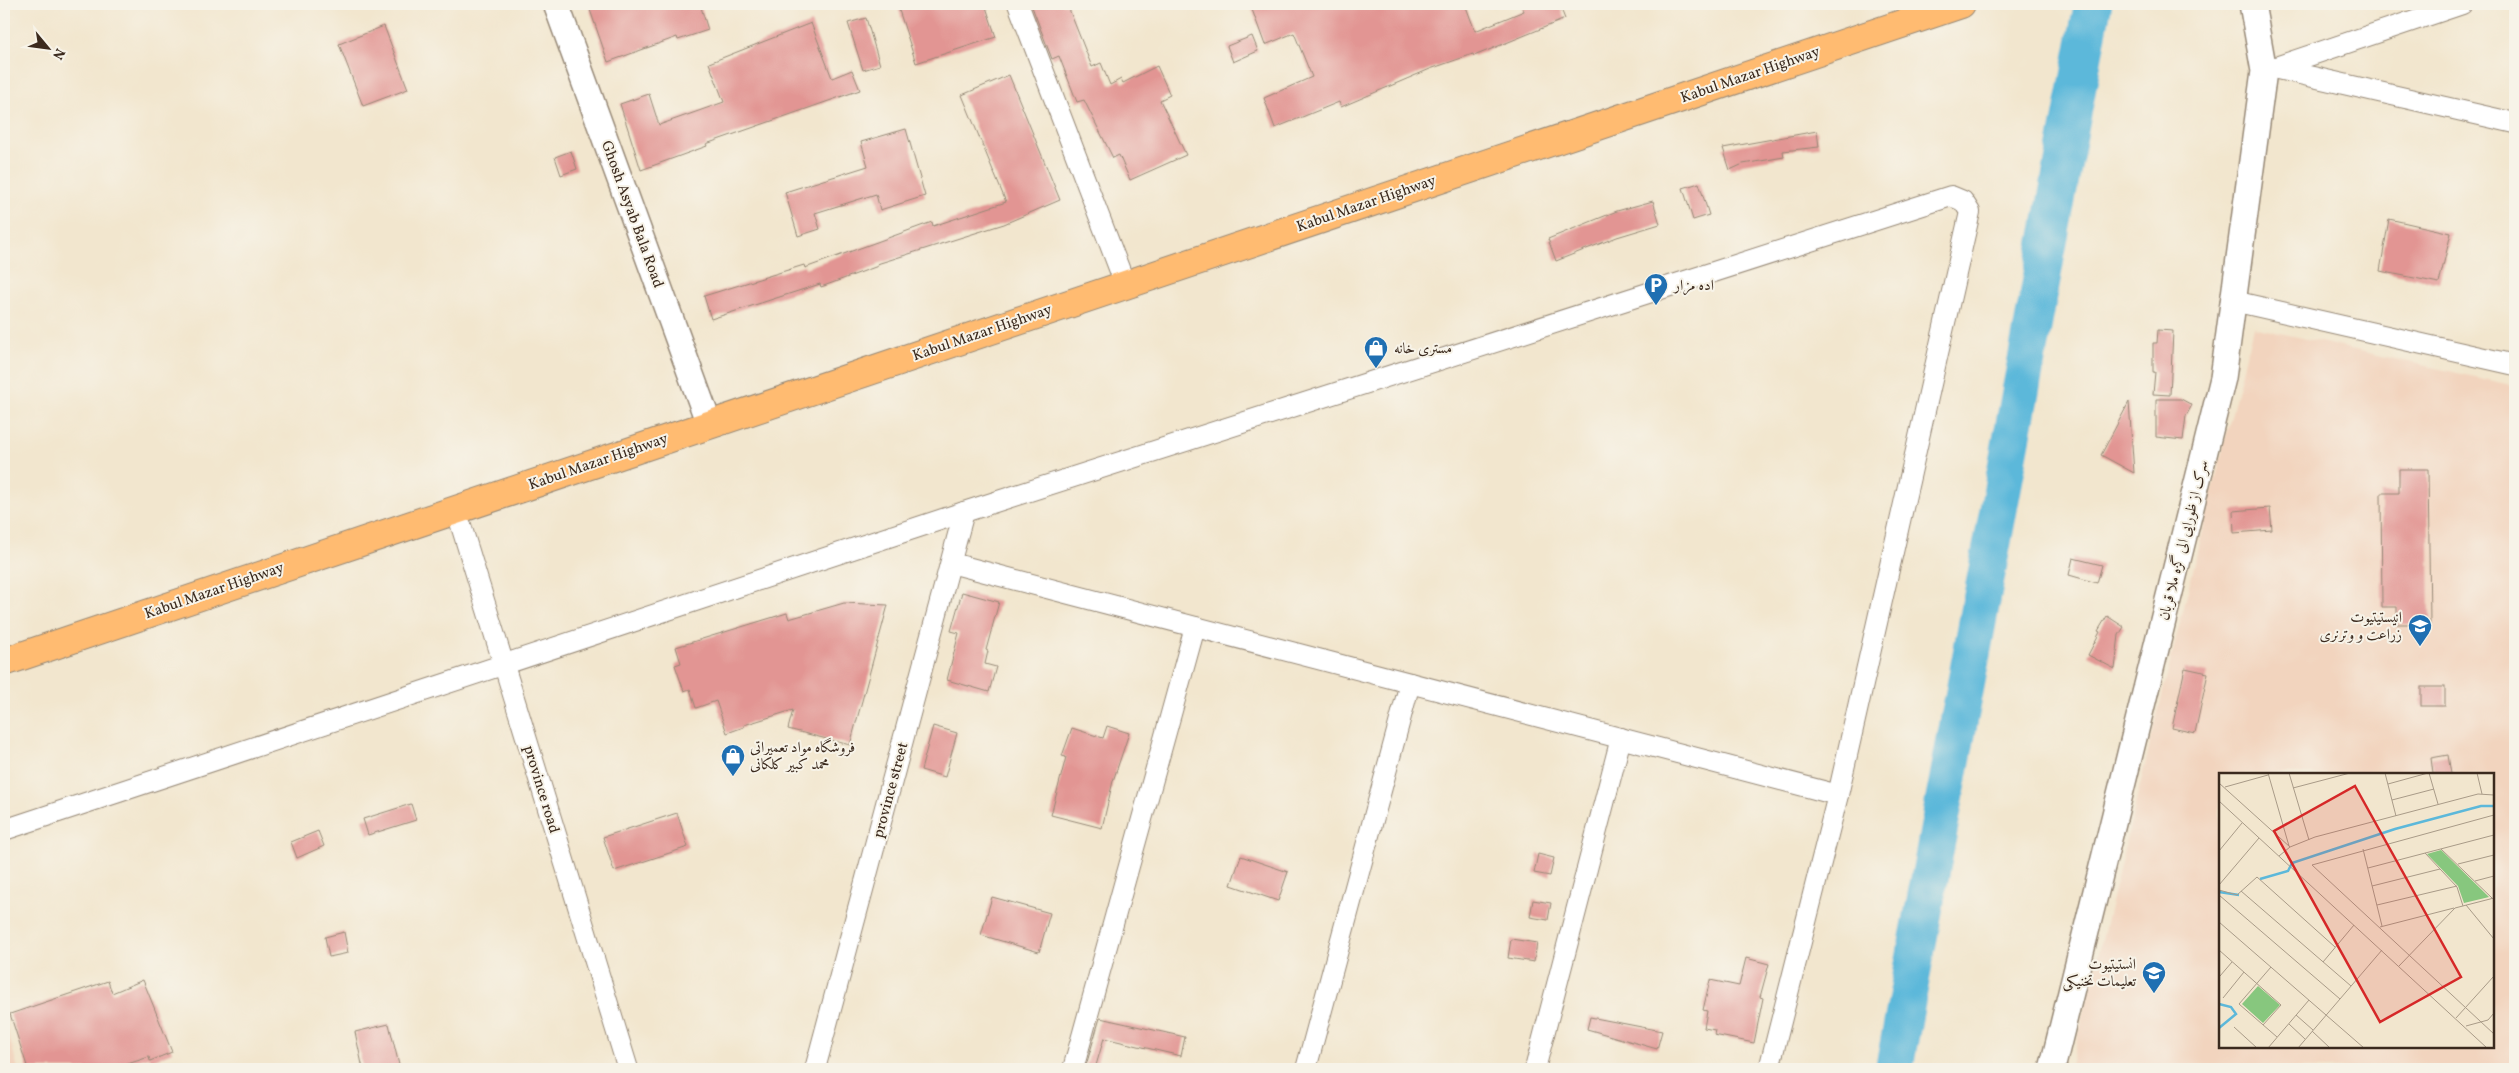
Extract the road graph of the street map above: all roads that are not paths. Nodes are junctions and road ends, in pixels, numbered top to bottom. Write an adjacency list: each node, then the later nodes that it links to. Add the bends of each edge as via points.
1 (556, 4): 11 (street, Ghosh Asyab Bala Road)
2 (1018, 4): 8 (street)
3 (1961, 4): 8 (highway, Kabul Mazar Highway)
4 (2252, 4): 6 (street, سرک از ظورایی الی گزه ملا قربان)
5 (2462, 4): 6 (street)
6 (2269, 70): 7 (street); 9 (street, سرک از ظورایی الی گزه ملا قربان)
7 (2515, 123)
8 (1125, 284): 11 (highway, Kabul Mazar Highway)
9 (2233, 301): 10 (street); 28 (street, سرک از ظورایی الی گزه ملا قربان, via 2223,378)
10 (2515, 365)
11 (709, 424): 12 (highway, Kabul Mazar Highway)
12 (456, 509): 16 (highway, Kabul Mazar Highway); 17 (street, province road)
13 (964, 512): 14 (street, province street); 17 (street); 20 (street, via 1951,196 1963,201 1970,212)
14 (951, 563): 15 (street); 23 (street, province street)
15 (1195, 627): 18 (street); 24 (street)
16 (4, 662)
17 (504, 664): 21 (street); 22 (street, province road)
18 (1410, 683): 19 (street); 25 (street)
19 (1620, 738): 20 (street); 26 (street)
20 (1838, 794): 27 (street)
21 (4, 830)
22 (628, 1069)
23 (815, 1069)
24 (1073, 1069)
25 (1306, 1069)
26 (1535, 1069)
27 (1769, 1069)
28 (2052, 1069)

